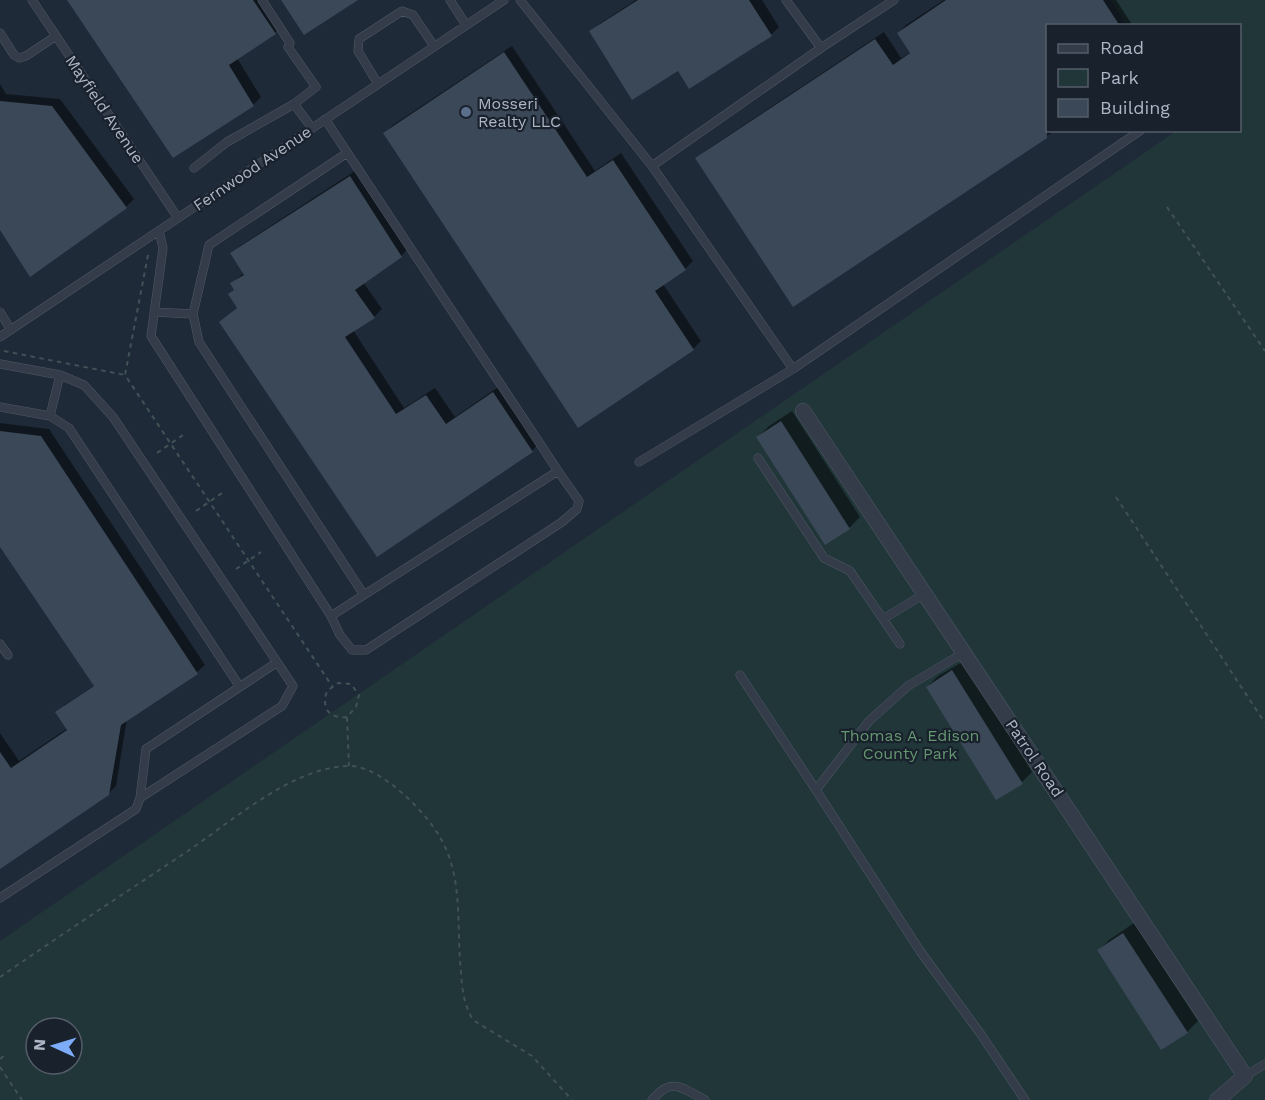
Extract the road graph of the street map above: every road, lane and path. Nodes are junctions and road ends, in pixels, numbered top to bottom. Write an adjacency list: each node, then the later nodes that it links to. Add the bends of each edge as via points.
1 (32, 0): 10 (lane, Mayfield Avenue)
2 (262, 0): 14 (lane, via 316,87)
3 (450, 0): 8 (lane)
4 (504, 0): 8 (lane, Fernwood Avenue)
5 (520, 0): 19 (lane)
6 (786, 0): 12 (lane)
7 (894, 0): 12 (lane)
8 (466, 25): 11 (lane, Fernwood Avenue)
9 (0, 33): 10 (lane, via 20,58)
10 (56, 36): 22 (lane, Mayfield Avenue)
11 (434, 46): 13 (lane, Fernwood Avenue); 13 (lane, via 413,15 402,11 359,39 358,51)
12 (821, 48): 19 (lane)
13 (378, 84): 15 (lane, Fernwood Avenue)
14 (294, 104): 16 (lane); 20 (lane, via 227,142)
15 (325, 119): 16 (lane, Fernwood Avenue); 18 (lane)
16 (312, 128): 22 (lane, Fernwood Avenue)
17 (1138, 132): 33 (lane)
18 (347, 153): 27 (lane, via 209,245); 44 (lane)
19 (652, 166): 33 (lane)
20 (194, 168)
21 (1167, 207): 31 (path)
22 (178, 218): 23 (lane, Fernwood Avenue)
23 (159, 231): 26 (lane, via 163,248); 28 (lane, Fernwood Avenue)
24 (148, 255): 35 (path)
25 (0, 312): 28 (lane)
26 (154, 312): 27 (lane); 54 (lane, via 151,336)
27 (193, 314): 53 (lane, via 199,342)
28 (11, 330): 29 (lane, Fernwood Avenue)
29 (0, 337)
30 (4, 351): 35 (path)
31 (1265, 351)
32 (0, 364): 34 (lane)
33 (793, 369): 43 (lane)
34 (60, 375): 38 (lane); 60 (lane, via 84,385 113,417)
35 (125, 375): 40 (path)
36 (0, 406): 38 (lane)
37 (803, 411): 52 (street, Patrol Road)
38 (50, 416): 63 (lane, via 69,428)
39 (183, 435): 40 (path)
40 (170, 443): 41 (path); 47 (path)
41 (157, 453)
42 (758, 458): 55 (lane, via 824,558 850,570)
43 (639, 462)
44 (558, 471): 53 (lane); 54 (lane, via 579,501 577,509 366,650 352,650)
45 (222, 494): 47 (path)
46 (1116, 497): 65 (path)
47 (209, 502): 48 (path); 50 (path)
48 (196, 511)
49 (261, 552): 50 (path)
50 (248, 560): 51 (path); 62 (path)
51 (236, 569)
52 (924, 594): 55 (lane); 58 (street, Patrol Road)
53 (364, 595): 54 (lane)
54 (331, 616)
55 (883, 619): 57 (lane)
56 (0, 644): 59 (lane)
57 (900, 644)
58 (963, 652): 67 (lane, via 908,686 869,721); 75 (street, Patrol Road)
59 (8, 655)
60 (276, 663): 63 (lane); 68 (lane, via 293,686 282,706)
61 (740, 675): 67 (lane)
62 (332, 686): 64 (path, via 324,706 334,717); 64 (path, via 344,682 356,688 359,701)
63 (240, 687): 68 (lane, via 146,748)
64 (347, 717): 66 (path)
65 (1265, 723)
66 (349, 766): 70 (path, via 310,776 268,795); 77 (path, via 369,771 390,784 418,809 442,840 458,896 461,980 473,1020 532,1056)
67 (816, 790): 80 (lane, via 920,951)
68 (140, 798): 69 (lane, via 136,809)
69 (0, 898)
70 (0, 977)
71 (6, 1054): 72 (path)
72 (0, 1059)
73 (1265, 1064): 75 (lane)
74 (0, 1067): 76 (path)
75 (1245, 1076): 81 (street)
76 (22, 1100)
77 (572, 1100)
78 (652, 1100): 79 (lane, via 672,1085)
79 (705, 1100)
80 (1025, 1100)
81 (1217, 1100)

